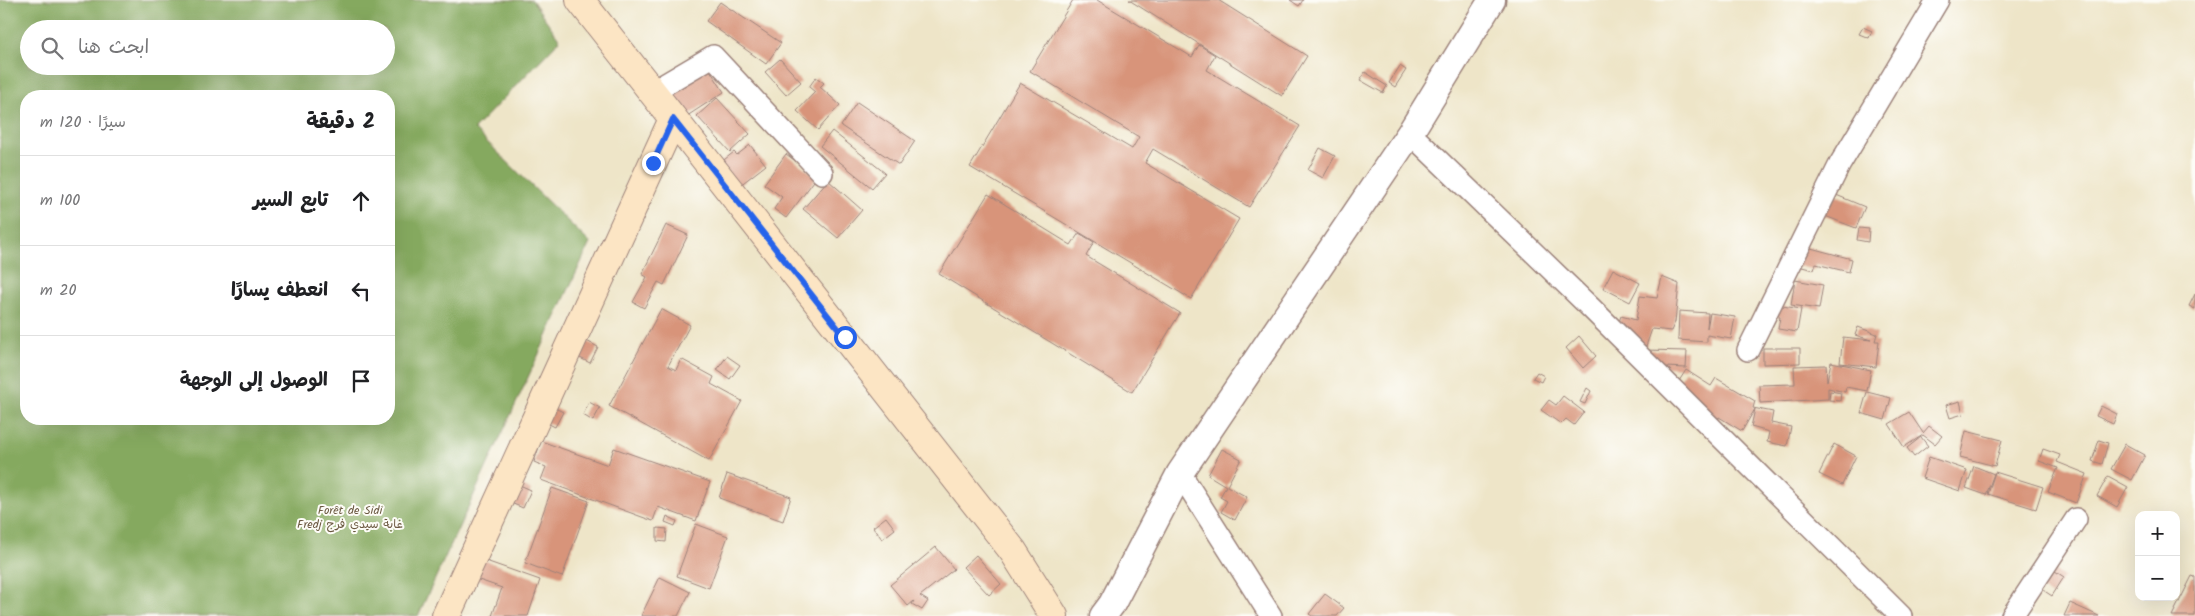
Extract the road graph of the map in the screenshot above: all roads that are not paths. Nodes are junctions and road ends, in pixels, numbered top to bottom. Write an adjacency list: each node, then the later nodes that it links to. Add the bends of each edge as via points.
1 (580, 0): 4 (main road)
2 (1492, 0): 6 (street)
3 (1938, 0): 8 (street, via 1840,164)
4 (652, 92): 5 (main road); 7 (street, via 713,56)
5 (673, 119): 11 (main road); 12 (main road, via 1013,551)
6 (1410, 132): 9 (street); 15 (street)
7 (822, 173)
8 (1748, 350)
9 (1180, 473): 13 (street); 14 (street)
10 (2076, 519): 16 (street)
11 (446, 616)
12 (1054, 616)
13 (1103, 616)
14 (1271, 616)
15 (1901, 616)
16 (2012, 616)

